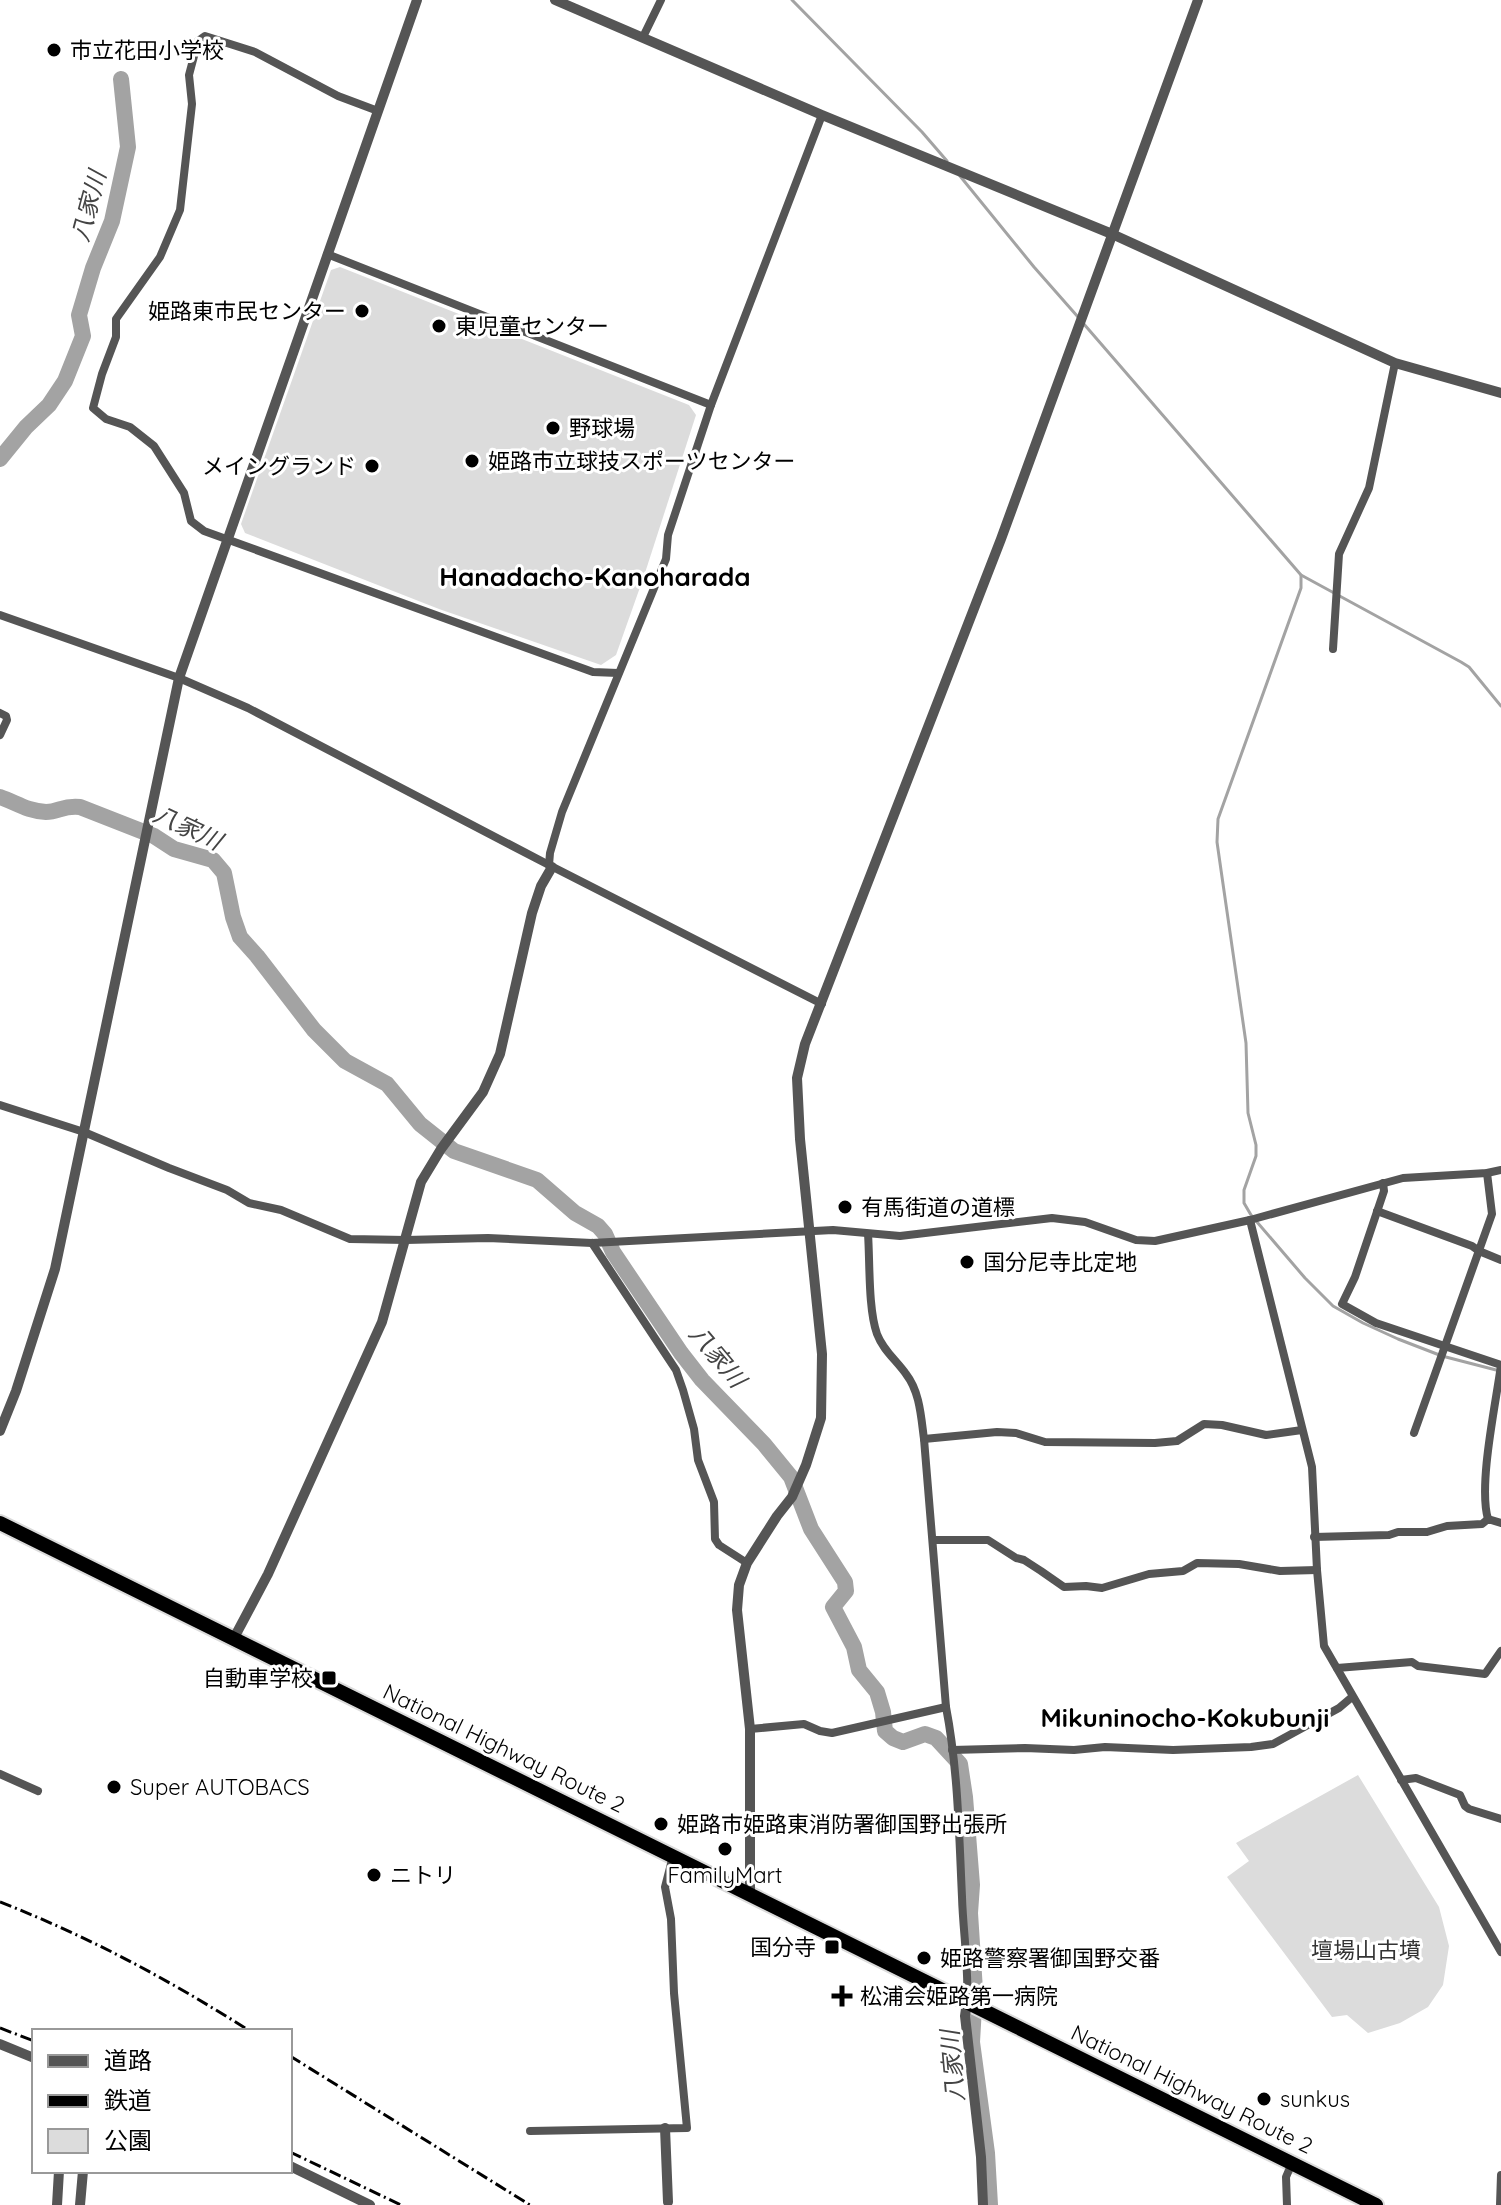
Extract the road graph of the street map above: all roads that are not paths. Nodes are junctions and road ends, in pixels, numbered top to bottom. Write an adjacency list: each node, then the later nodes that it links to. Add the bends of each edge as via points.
1 (417, 0): 6 (street)
2 (555, 0): 5 (street)
3 (661, 0): 5 (street)
4 (1198, 0): 8 (street)
5 (643, 37): 7 (street)
6 (378, 111): 9 (street); 13 (street, via 255,52 205,36 198,41 189,75 192,104 180,210 160,257 116,319 116,337 93,408 154,446 184,493 191,521)
7 (822, 115): 8 (street); 12 (street)
8 (1112, 234): 10 (street); 21 (street)
9 (327, 254): 12 (street); 13 (street)
10 (1395, 363): 11 (street); 15 (street, via 1369,488 1339,554)
11 (1501, 393)
12 (711, 405): 16 (street, via 668,535 666,559)
13 (227, 538): 16 (street, via 593,672); 17 (street)
14 (0, 615): 17 (street)
15 (1333, 649)
16 (618, 673): 20 (street, via 562,812)
17 (179, 678): 20 (street, via 248,708); 23 (street)
18 (0, 713): 19 (street, via 7,720)
19 (0, 735)
20 (550, 866): 21 (street); 31 (street, via 532,913 500,1054 483,1092 421,1182)
21 (822, 1004): 29 (street, via 797,1078)
22 (0, 1105): 23 (street)
23 (84, 1132): 31 (street, via 249,1203 281,1210 350,1239); 37 (street, via 55,1269)
24 (1501, 1170): 25 (street)
25 (1487, 1173): 26 (street); 33 (street, via 1492,1214)
26 (1383, 1183): 27 (street); 28 (street)
27 (1377, 1211): 33 (street); 35 (street, via 1342,1304 1376,1323)
28 (1250, 1220): 30 (street, via 1155,1241 1052,1218 900,1236); 36 (street)
29 (810, 1230): 30 (street); 32 (street); 45 (street, via 822,1354 821,1418 792,1497)
30 (868, 1234): 39 (street, via 877,1335 908,1375)
31 (406, 1240): 32 (street); 47 (street, via 382,1322)
32 (592, 1243): 45 (street, via 676,1370 714,1502 715,1539)
33 (1479, 1251): 34 (street); 35 (street)
34 (1501, 1260)
35 (1444, 1346): 38 (street); 40 (street, via 1501,1365 1486,1474)
36 (1302, 1430): 39 (street, via 1266,1435 1204,1424 1177,1441 1155,1443 1045,1442 997,1432); 43 (street, via 1312,1467)
37 (0, 1431)
38 (1414, 1433)
39 (924, 1439): 44 (street)
40 (1488, 1519): 42 (street); 43 (street, via 1427,1532)
41 (0, 1523): 47 (highway, National Highway Route 2)
42 (1501, 1523)
43 (1314, 1537): 46 (street)
44 (933, 1540): 46 (street, via 988,1540 1064,1587 1102,1588 1149,1574 1183,1571 1197,1563); 51 (street)
45 (747, 1563): 52 (street, via 737,1610)
46 (1317, 1570): 49 (street, via 1324,1646)
47 (234, 1638): 58 (highway, National Highway Route 2)
48 (1501, 1651): 49 (street, via 1485,1674 1412,1662)
49 (1337, 1668): 50 (street)
50 (1352, 1697): 53 (street, via 1262,1746); 55 (street)
51 (946, 1707): 52 (street, via 832,1733 804,1724); 53 (street)
52 (750, 1729): 59 (street)
53 (952, 1750): 61 (street)
54 (0, 1774): 56 (street)
55 (1401, 1780): 57 (street, via 1416,1778 1460,1795 1469,1809); 60 (street)
56 (38, 1791)
57 (1501, 1819)
58 (673, 1856): 59 (highway, National Highway Route 2); 64 (street, via 665,1887 687,2128)
59 (750, 1894): 61 (highway, National Highway Route 2)
60 (1501, 1952)
61 (967, 2002): 66 (highway, National Highway Route 2); 75 (street)
62 (0, 2044): 63 (street)
63 (32, 2057)
64 (665, 2128): 65 (street); 71 (street)
65 (530, 2131)
66 (1292, 2163): 76 (street, via 1286,2177); 77 (highway, National Highway Route 2)
67 (292, 2167): 74 (street)
68 (59, 2173): 72 (street)
69 (83, 2173): 73 (street)
70 (1501, 2175): 78 (street)
71 (668, 2202)
72 (57, 2205)
73 (80, 2205)
74 (370, 2205)
75 (983, 2205)
76 (1287, 2205)
77 (1376, 2205)
78 (1500, 2205)

